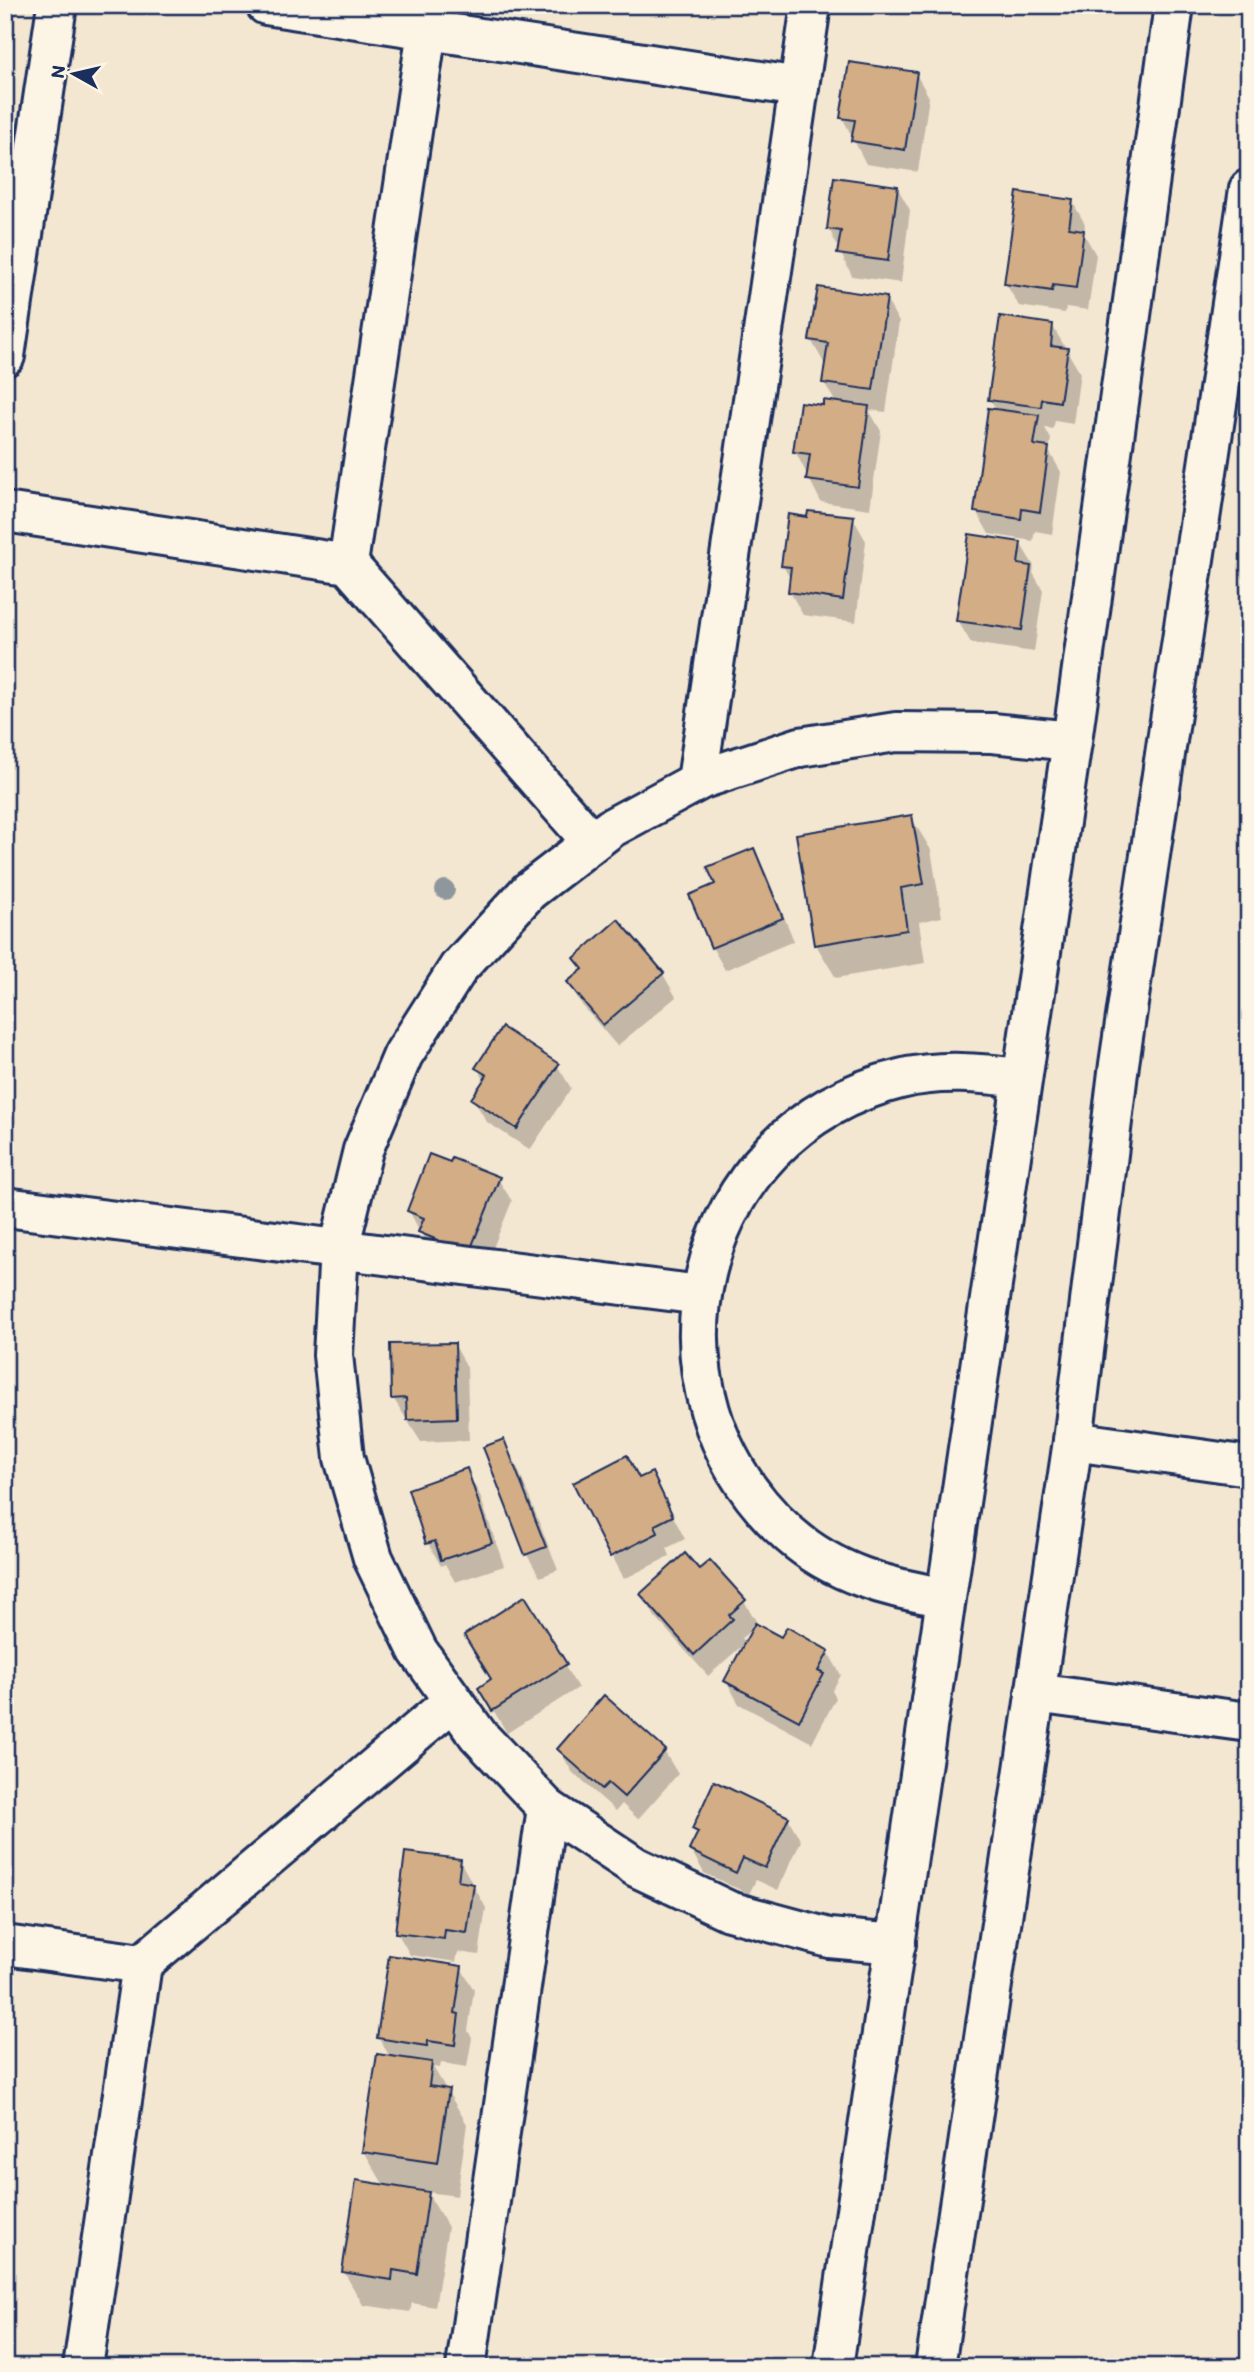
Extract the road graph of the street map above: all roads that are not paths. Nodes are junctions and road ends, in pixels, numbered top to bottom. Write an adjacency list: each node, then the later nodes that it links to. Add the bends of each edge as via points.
1 (57, 5): 9 (street)
2 (266, 5): 5 (street)
3 (811, 5): 6 (street)
4 (1174, 5): 12 (street)
5 (427, 30): 6 (street); 11 (street)
6 (799, 87): 13 (street)
7 (1249, 190): 8 (street)
8 (1238, 331): 19 (street, via 1119,1064)
9 (6, 344)
10 (5, 512): 11 (street)
11 (348, 564): 14 (street)
12 (1072, 741): 13 (street, via 992,733 896,732 800,747); 15 (street)
13 (697, 781): 14 (street)
14 (593, 842): 17 (street, via 529,891 459,967 403,1055 363,1150)
15 (1021, 1078): 18 (street, via 942,1072 900,1079 858,1092 819,1113 783,1140 728,1211); 21 (street)
16 (5, 1207): 17 (street)
17 (339, 1249): 18 (street); 23 (street, via 333,1355 344,1458 373,1558 418,1651)
18 (701, 1295): 21 (street, via 698,1340 714,1427 759,1504 791,1536 828,1562 868,1580)
19 (1073, 1441): 20 (street); 22 (street)
20 (1249, 1466)
21 (945, 1597): 26 (street)
22 (1035, 1693): 24 (street); 32 (street)
23 (453, 1701): 25 (street, via 478,1735); 28 (street)
24 (1249, 1722)
25 (547, 1808): 26 (street, via 636,1867 730,1911 829,1938); 30 (street)
26 (896, 1944): 31 (street)
27 (5, 1945): 28 (street)
28 (142, 1964): 29 (street)
29 (83, 2367)
30 (466, 2367)
31 (833, 2367)
32 (935, 2367)

